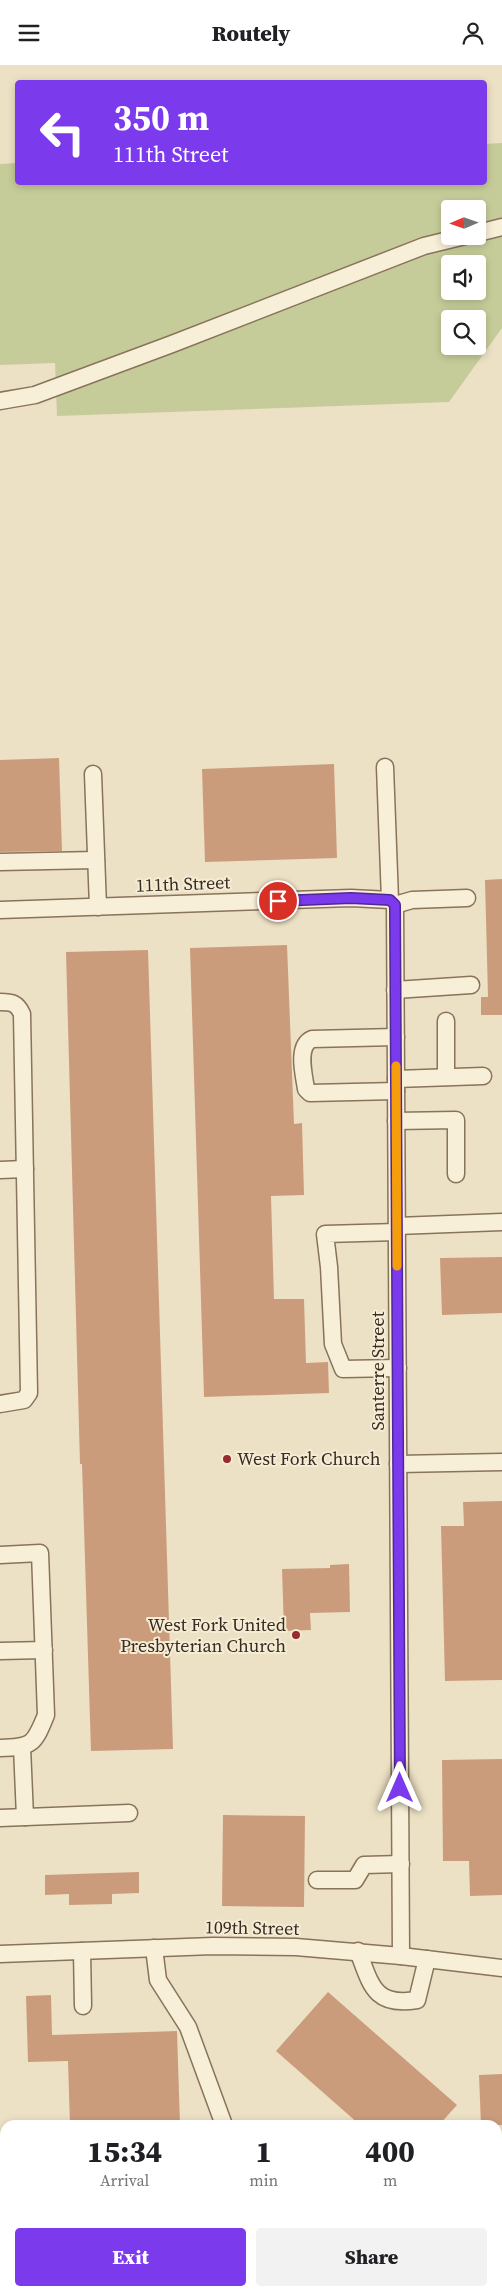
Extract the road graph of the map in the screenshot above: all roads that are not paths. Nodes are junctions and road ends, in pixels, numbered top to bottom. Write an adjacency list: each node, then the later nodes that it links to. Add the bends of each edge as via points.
1 (502, 227): 2 (street)
2 (486, 231)
3 (441, 242): 4 (street, via 35,395)
4 (0, 401)
5 (385, 767): 10 (street, Santerre Street)
6 (93, 773): 7 (street)
7 (96, 860): 8 (street); 11 (street)
8 (0, 862)
9 (467, 898): 10 (street, 111th Street)
10 (392, 903): 11 (street, 111th Street, via 351,898); 14 (street, Santerre Street)
11 (98, 907): 12 (street, 111th Street)
12 (0, 910)
13 (471, 985): 14 (street)
14 (395, 990): 17 (street, Santerre Street)
15 (0, 1002): 22 (street, via 11,1002 22,1014)
16 (446, 1021): 18 (street)
17 (396, 1037): 20 (street, Santerre Street); 20 (street, via 312,1039 306,1041 302,1049 306,1089 310,1093)
18 (446, 1077): 19 (street); 20 (street)
19 (483, 1077)
20 (396, 1085): 21 (street, Santerre Street)
21 (396, 1121): 24 (street, via 456,1120); 26 (street, Santerre Street)
22 (25, 1169): 23 (street); 28 (street, via 29,1393 24,1400)
23 (0, 1170)
24 (456, 1174)
25 (502, 1222): 26 (street)
26 (397, 1229): 27 (street, Santerre Street); 27 (street, via 325,1234 333,1344 343,1369)
27 (398, 1368): 30 (street, Santerre Street)
28 (0, 1404)
29 (502, 1462): 30 (street)
30 (398, 1463): 39 (street, Santerre Street)
31 (0, 1555): 32 (street, via 40,1553)
32 (44, 1650): 33 (street); 34 (street, via 46,1715 37,1738)
33 (0, 1651)
34 (22, 1747): 35 (street); 37 (street)
35 (0, 1748)
36 (129, 1813): 37 (street)
37 (24, 1817): 38 (street)
38 (0, 1818)
39 (401, 1864): 40 (street, via 364,1865 355,1880); 45 (street, Santerre Street)
40 (317, 1880)
41 (154, 1948): 42 (street, 109th Street); 43 (street, 109th Street, via 260,1946); 49 (street, via 158,1980 188,2027)
42 (82, 1951): 44 (street, 109th Street); 48 (street)
43 (358, 1951): 45 (street, 109th Street); 46 (street, via 371,1985 382,1997 401,2003 417,2000)
44 (0, 1953)
45 (401, 1955): 46 (street, 109th Street)
46 (427, 1959): 47 (street, 109th Street)
47 (502, 1969)
48 (83, 2005)
49 (222, 2120)

